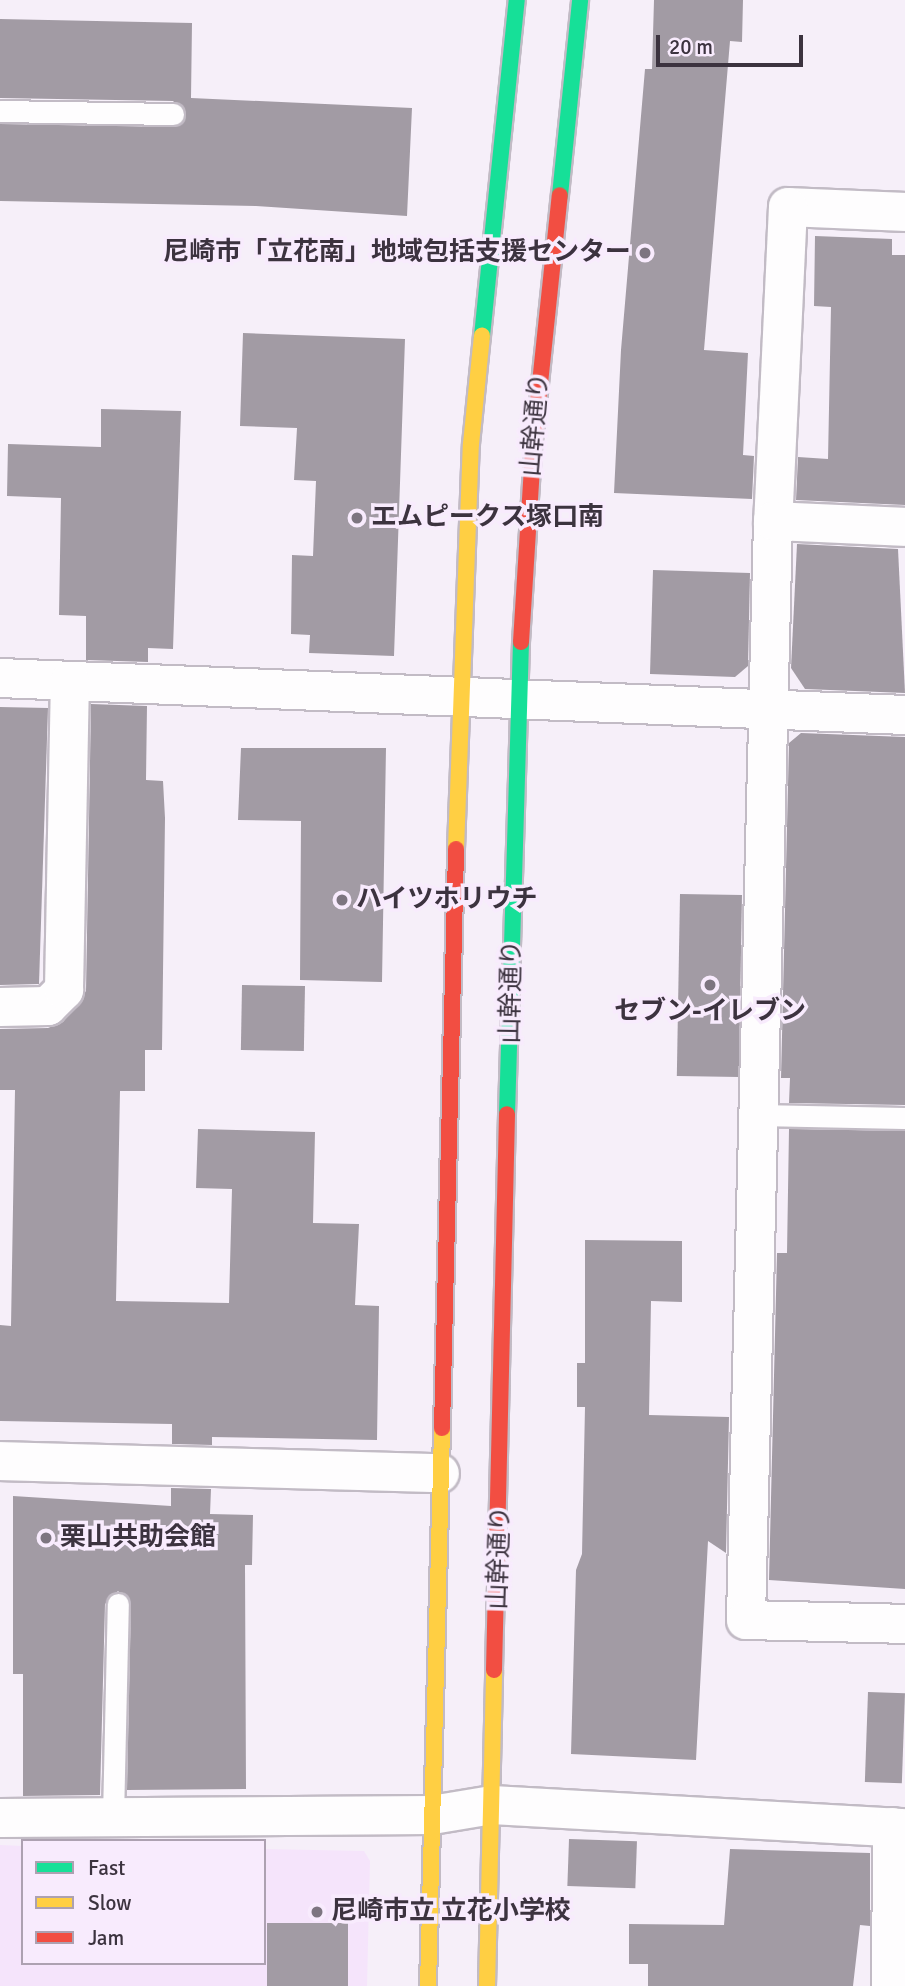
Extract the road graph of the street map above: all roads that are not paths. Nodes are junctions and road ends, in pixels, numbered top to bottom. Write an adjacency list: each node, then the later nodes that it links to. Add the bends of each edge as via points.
1 (517, 0): 10 (street, via 471,444)
2 (580, 0): 11 (street, 山幹通り, via 533,450)
3 (0, 111): 4 (lane)
4 (173, 114)
5 (905, 212): 6 (street, via 788,207)
6 (773, 521): 7 (street); 12 (street)
7 (905, 527)
8 (0, 678): 9 (street)
9 (70, 681): 10 (street); 14 (street, via 64,990 48,1006)
10 (460, 698): 11 (street); 18 (street)
11 (517, 700): 12 (street); 21 (street, 山幹通り)
12 (768, 711): 13 (street); 15 (street)
13 (905, 715)
14 (0, 1007)
15 (757, 1115): 16 (lane); 20 (street, via 746,1620)
16 (905, 1118)
17 (0, 1461): 18 (street)
18 (440, 1473): 22 (street)
19 (118, 1604): 23 (lane)
20 (905, 1624)
21 (492, 1805): 22 (street); 25 (street); 27 (street, 山幹通り)
22 (432, 1815): 23 (street); 26 (street)
23 (113, 1817): 24 (street)
24 (0, 1818)
25 (899, 1827): 28 (street)
26 (428, 1986)
27 (487, 1986)
28 (891, 1986)

